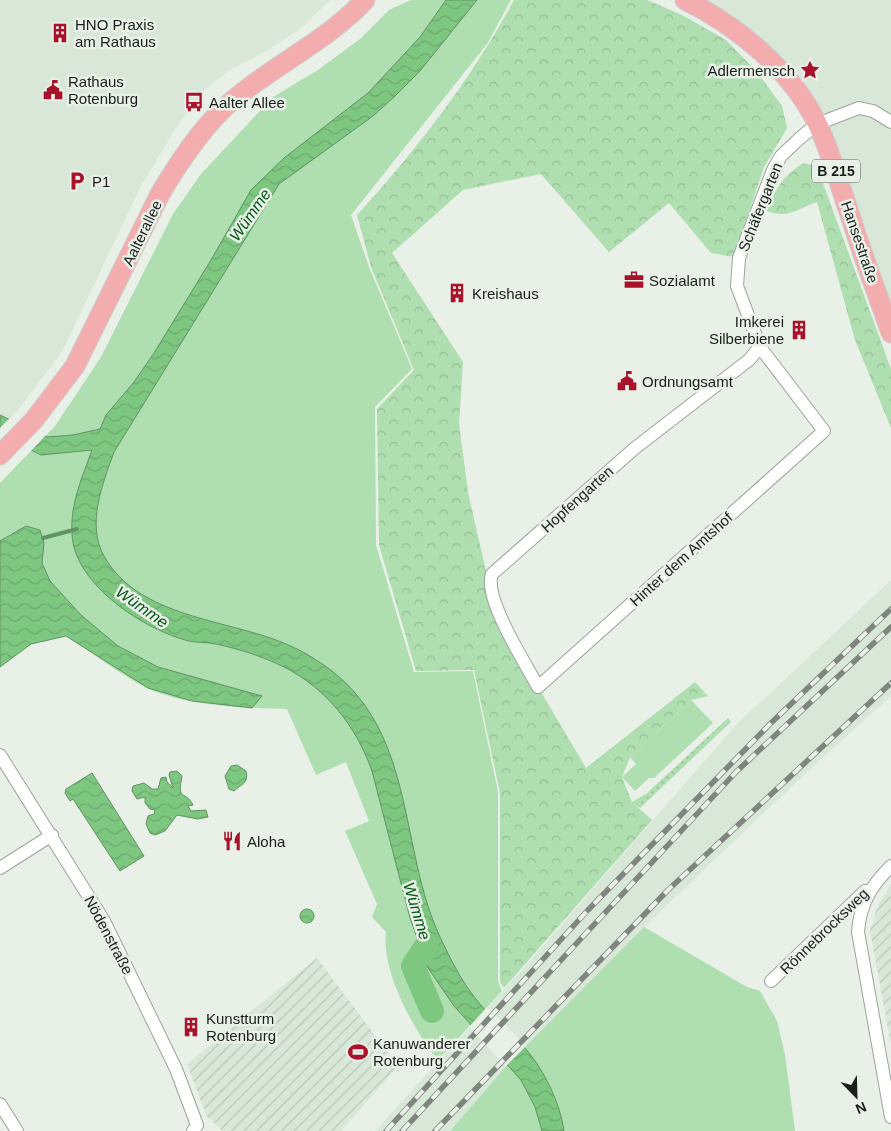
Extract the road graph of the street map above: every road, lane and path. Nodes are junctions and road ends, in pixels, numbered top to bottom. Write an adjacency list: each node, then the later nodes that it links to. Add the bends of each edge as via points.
1 (349, 0): 4 (main road, Aalterallee)
2 (365, 0): 4 (main road, Aalterallee)
3 (686, 0): 6 (main road, B 215, via 721,20 774,64 801,97)
4 (318, 41): 10 (main road, Aalterallee, via 248,88 224,109 176,167 75,366 34,420)
5 (891, 122): 6 (street, via 873,111 859,108)
6 (817, 124): 7 (main road, Hansestraße / B 215); 8 (street, Schäfergarten, via 781,156 739,258 737,286)
7 (891, 333)
8 (760, 347): 9 (street, Schäfergarten); 11 (street, Hopfengarten, via 749,360 635,448 492,574 490,589 500,615)
9 (824, 431): 11 (street, Hinter dem Amtshof)
10 (2, 453)
11 (538, 686)
12 (1, 757): 13 (street, Nödenstraße)
13 (52, 835): 15 (street); 20 (street, Nödenstraße, via 104,920 176,1069)
14 (891, 866): 16 (street, Rönnebrocksweg)
15 (0, 868)
16 (876, 880): 17 (street, Rönnebrocksweg); 19 (street, Rönnebrocksweg, via 862,903 858,932)
17 (771, 981)
18 (1, 1107): 21 (street)
19 (891, 1117)
20 (195, 1128)
21 (17, 1131)

